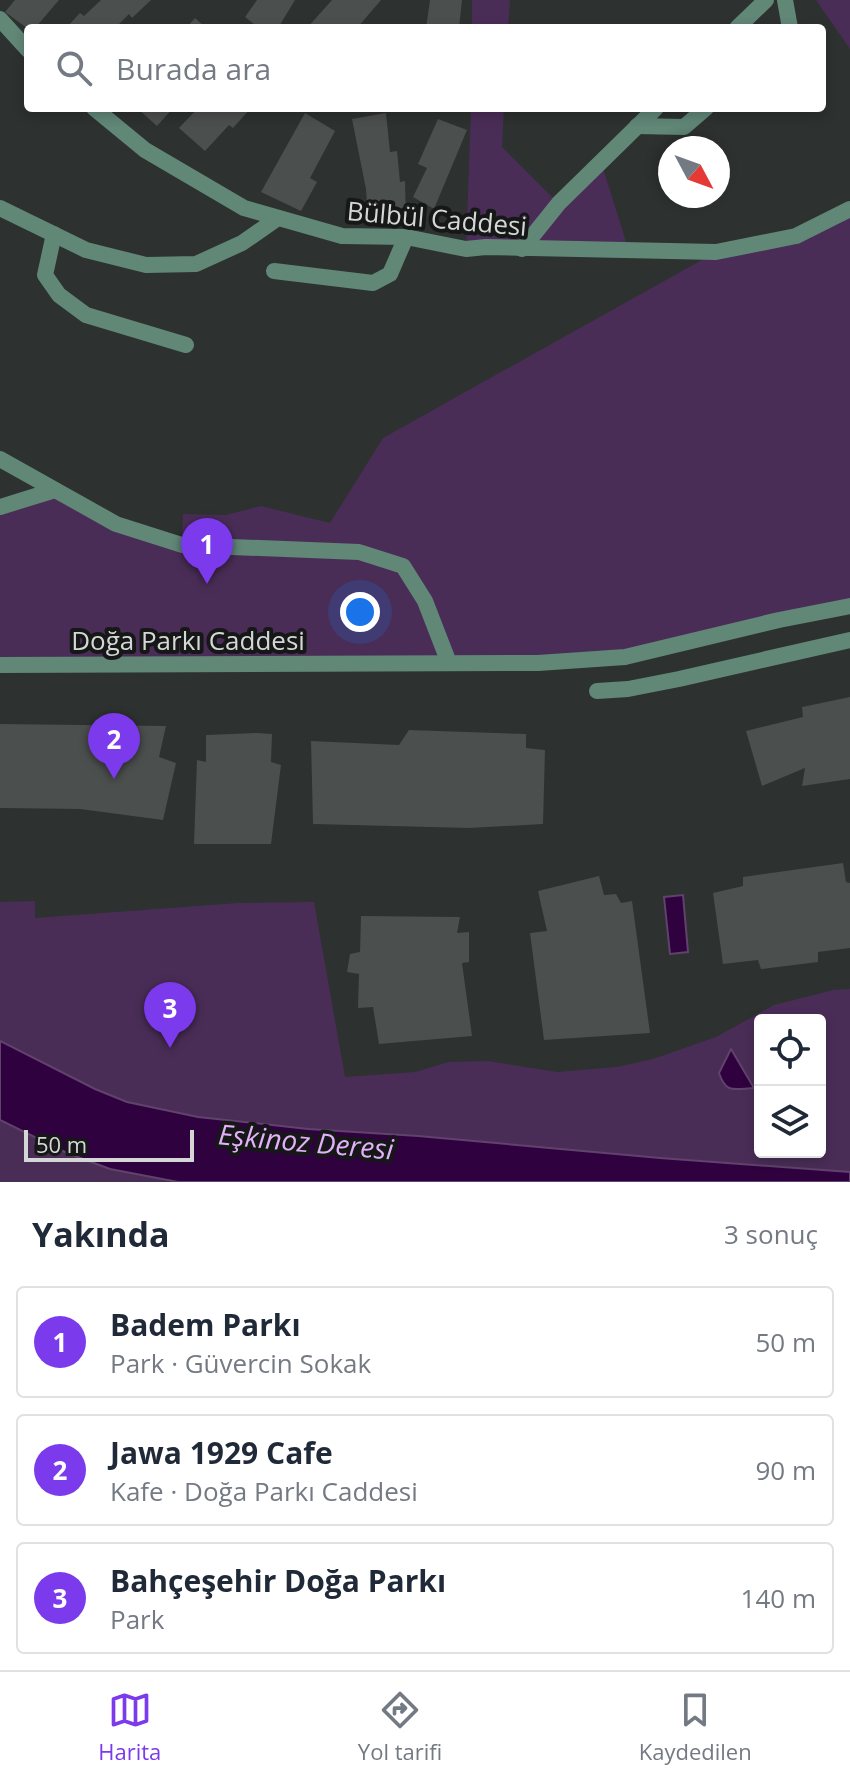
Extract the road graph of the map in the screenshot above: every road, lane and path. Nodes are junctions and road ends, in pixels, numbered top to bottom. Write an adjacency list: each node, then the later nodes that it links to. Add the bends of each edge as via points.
1 (766, 0): 4 (street)
2 (785, 0): 5 (street)
3 (0, 19): 6 (street)
4 (741, 24)
5 (789, 24)
6 (24, 46)
7 (99, 112): 13 (street, Bülbül Caddesi, via 145,150 244,208)
8 (652, 112): 10 (street)
9 (701, 112): 10 (street, via 684,127)
10 (637, 126): 16 (street, via 559,203)
11 (0, 208): 14 (street)
12 (850, 209): 16 (street, Bülbül Caddesi, via 796,236 716,252)
13 (278, 218): 14 (street, via 242,243 196,264 146,265 86,250); 15 (street, Bülbül Caddesi, via 342,236)
14 (54, 234): 18 (street, via 45,275 59,295 86,315)
15 (406, 237): 16 (street, Bülbül Caddesi, via 466,249); 17 (street, via 390,274 373,283)
16 (522, 249)
17 (274, 271)
18 (186, 345)
19 (0, 459): 20 (street)
20 (55, 490): 21 (street); 24 (street, via 116,524 182,545 359,552 403,566 425,601)
21 (0, 507)
22 (850, 606): 24 (street, Doğa Parkı Caddesi, via 625,657)
23 (850, 640): 26 (street, via 679,679)
24 (449, 663): 25 (street, Doğa Parkı Caddesi)
25 (0, 665)
26 (597, 691)

